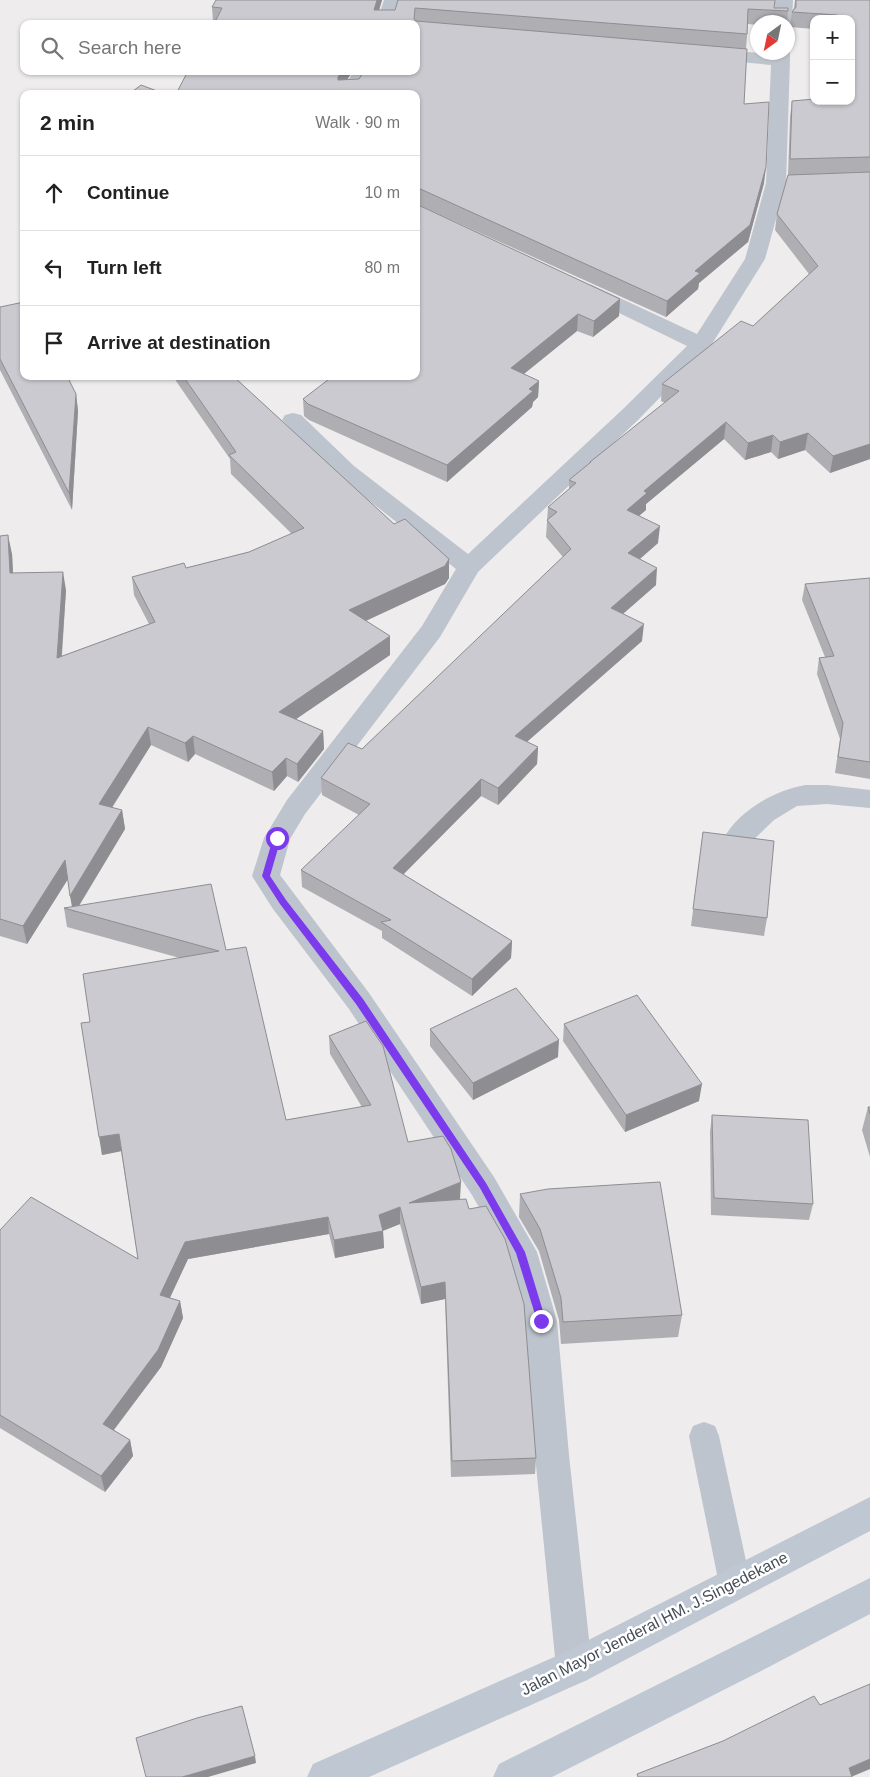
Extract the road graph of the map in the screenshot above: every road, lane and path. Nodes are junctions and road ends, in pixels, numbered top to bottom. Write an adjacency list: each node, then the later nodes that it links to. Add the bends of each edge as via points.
1 (393, 0): 4 (street)
2 (784, 0): 3 (street)
3 (783, 15)
4 (386, 20)
5 (695, 53): 6 (street)
6 (750, 55)
7 (781, 60): 11 (street, via 786,182 754,259)
8 (361, 75): 9 (street)
9 (351, 90)
10 (568, 281): 11 (street)
11 (701, 344): 13 (street)
12 (293, 420): 13 (street, via 346,471)
13 (469, 567): 20 (street, via 430,631 296,807 277,838 266,876 360,1001 483,1186 520,1252 541,1321)
14 (870, 799): 15 (street, via 808,794 785,800 765,812)
15 (735, 841)
16 (704, 1436): 18 (lane)
17 (870, 1513): 18 (main road, Jalan Mayor Jenderal HM. J.Singedekane)
18 (735, 1584): 20 (main road, Jalan Mayor Jenderal HM. J.Singedekane)
19 (870, 1595): 22 (main road)
20 (574, 1667): 21 (main road, Jalan Mayor Jenderal HM. J.Singedekane)
21 (326, 1777)
22 (512, 1777)

